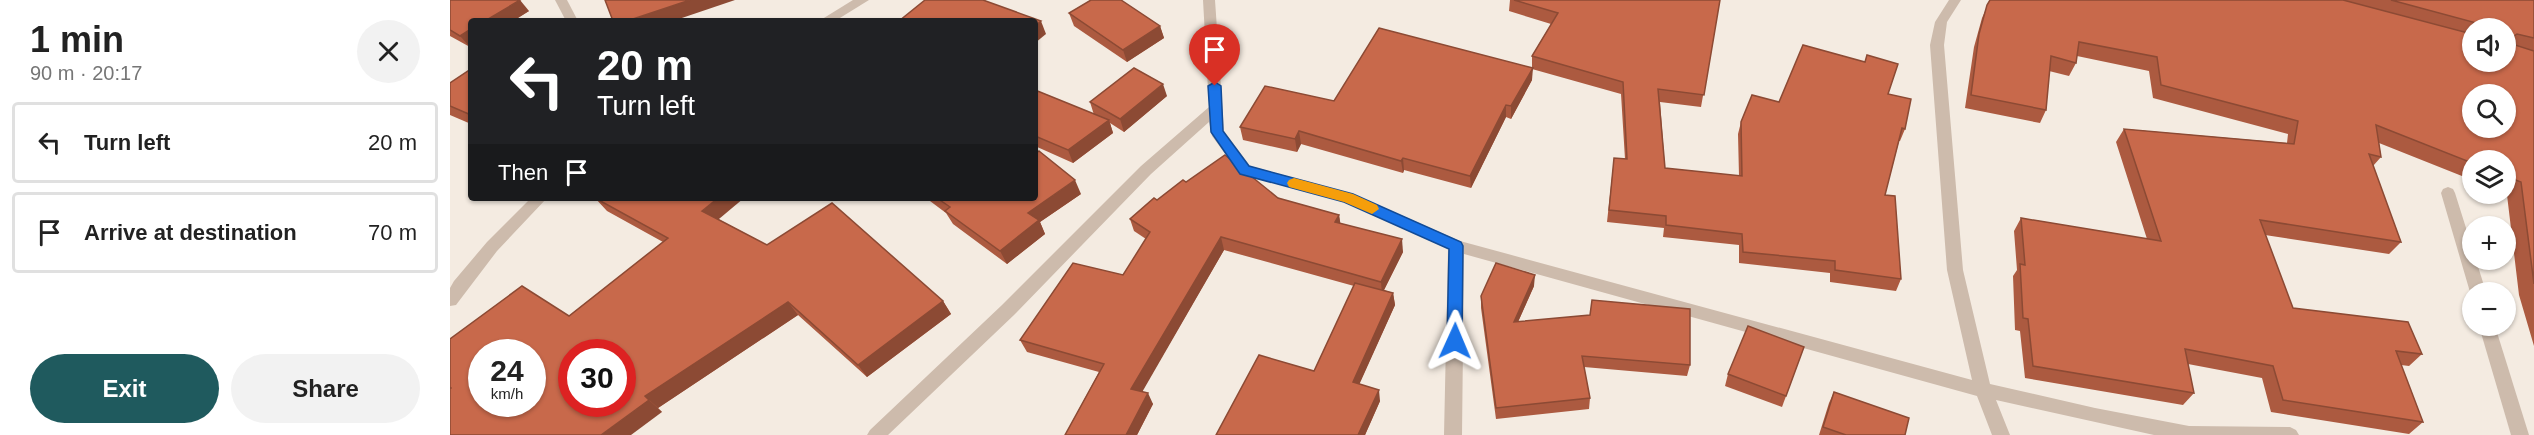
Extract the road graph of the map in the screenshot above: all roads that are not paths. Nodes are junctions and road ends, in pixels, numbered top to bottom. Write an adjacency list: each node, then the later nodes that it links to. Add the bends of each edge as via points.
1 (561, 0): 5 (street)
2 (863, 0): 6 (street)
3 (1209, 0): 7 (street)
4 (1955, 0): 14 (street, via 1941,22 1937,45 1955,270)
5 (570, 18)
6 (830, 18)
7 (1216, 108): 10 (street, via 1217,132 1245,170 1348,198); 15 (street, via 1146,170 1008,310)
8 (2448, 193): 11 (street)
9 (537, 201): 12 (street, via 470,271)
10 (1456, 246): 14 (street); 16 (street)
11 (2475, 282)
12 (450, 300)
13 (2490, 336): 19 (street)
14 (1983, 390): 17 (street); 18 (street, via 2189,434)
15 (876, 435)
16 (1453, 435)
17 (2001, 435)
18 (2290, 435)
19 (2520, 435)

